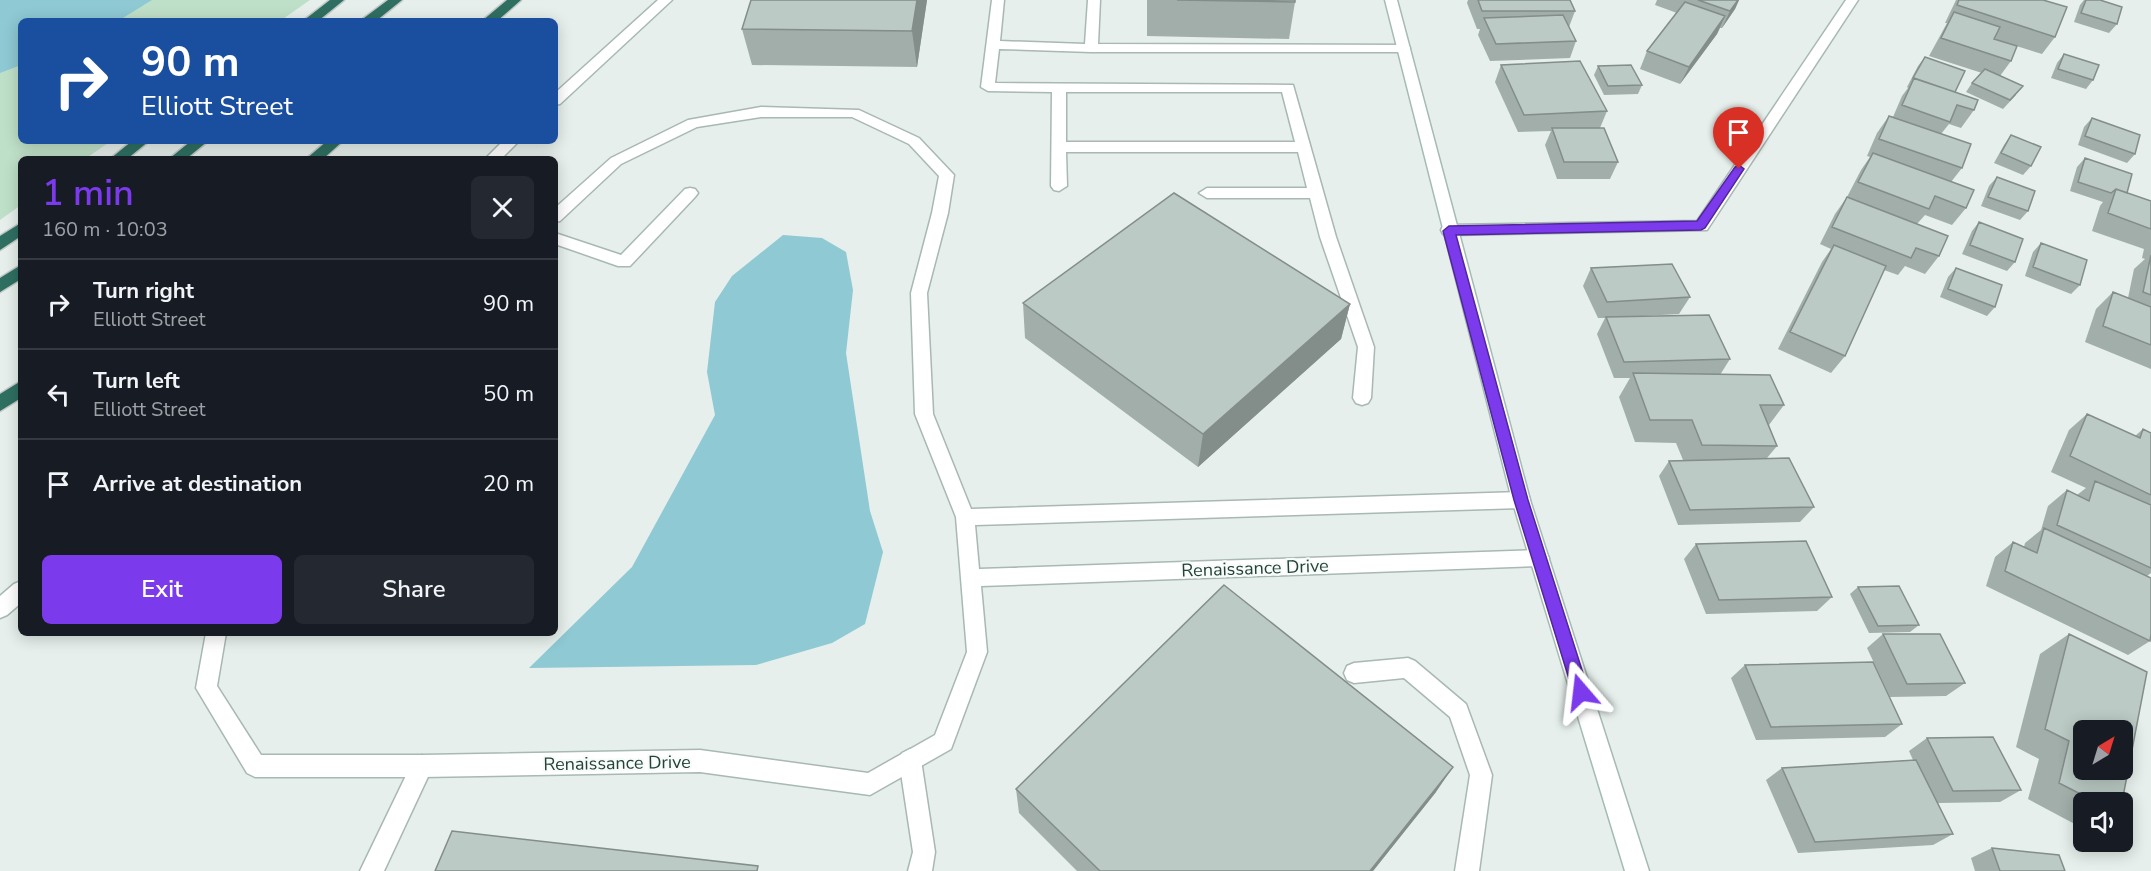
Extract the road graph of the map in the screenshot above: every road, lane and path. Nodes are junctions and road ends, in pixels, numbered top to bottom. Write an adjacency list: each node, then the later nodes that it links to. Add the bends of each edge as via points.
1 (338, 0): 9 (highway)
2 (396, 0): 10 (highway)
3 (515, 0): 11 (highway)
4 (666, 0): 16 (street)
5 (998, 0): 12 (street)
6 (1094, 0): 13 (street)
7 (1390, 0): 14 (street)
8 (1852, 0): 33 (street, via 1701,225)
9 (314, 18)
10 (371, 18)
11 (493, 18)
12 (992, 45): 13 (street); 15 (street, via 988,87)
13 (1091, 48): 14 (street)
14 (1403, 48): 33 (street)
15 (1059, 88): 21 (street); 22 (street, via 1288,88)
16 (558, 98)
17 (138, 144): 23 (highway)
18 (197, 144): 24 (highway)
19 (332, 144): 25 (highway)
20 (509, 144): 26 (street)
21 (1059, 147): 22 (street); 27 (street)
22 (1304, 147): 30 (street)
23 (121, 156)
24 (180, 156)
25 (317, 156)
26 (495, 156)
27 (1059, 186)
28 (690, 193): 34 (street, via 624,262)
29 (1207, 193): 30 (street)
30 (1317, 193): 39 (street, via 1366,347)
31 (558, 214): 42 (street, Renaissance Drive, via 616,161 693,123 761,112 854,113 914,141 947,175 919,293 924,414)
32 (18, 230): 35 (highway)
33 (1449, 231): 41 (street)
34 (558, 239)
35 (0, 244)
36 (18, 273): 37 (highway)
37 (0, 286)
38 (18, 390): 40 (highway)
39 (1362, 398)
40 (0, 404)
41 (1521, 500): 42 (street); 43 (street)
42 (965, 516): 44 (street, Renaissance Drive)
43 (1539, 558): 44 (street, Renaissance Drive); 54 (street)
44 (970, 578): 49 (street, Renaissance Drive, via 977,652 943,742)
45 (18, 593): 46 (street)
46 (0, 609)
47 (215, 636): 50 (street, Renaissance Drive, via 206,688 255,766)
48 (1354, 673): 53 (street, via 1408,669 1458,711 1481,775)
49 (910, 760): 50 (street, Renaissance Drive, via 870,783 700,761); 52 (street, via 924,852)
50 (422, 766): 51 (street)
51 (372, 871)
52 (920, 871)
53 (1467, 871)
54 (1637, 871)

